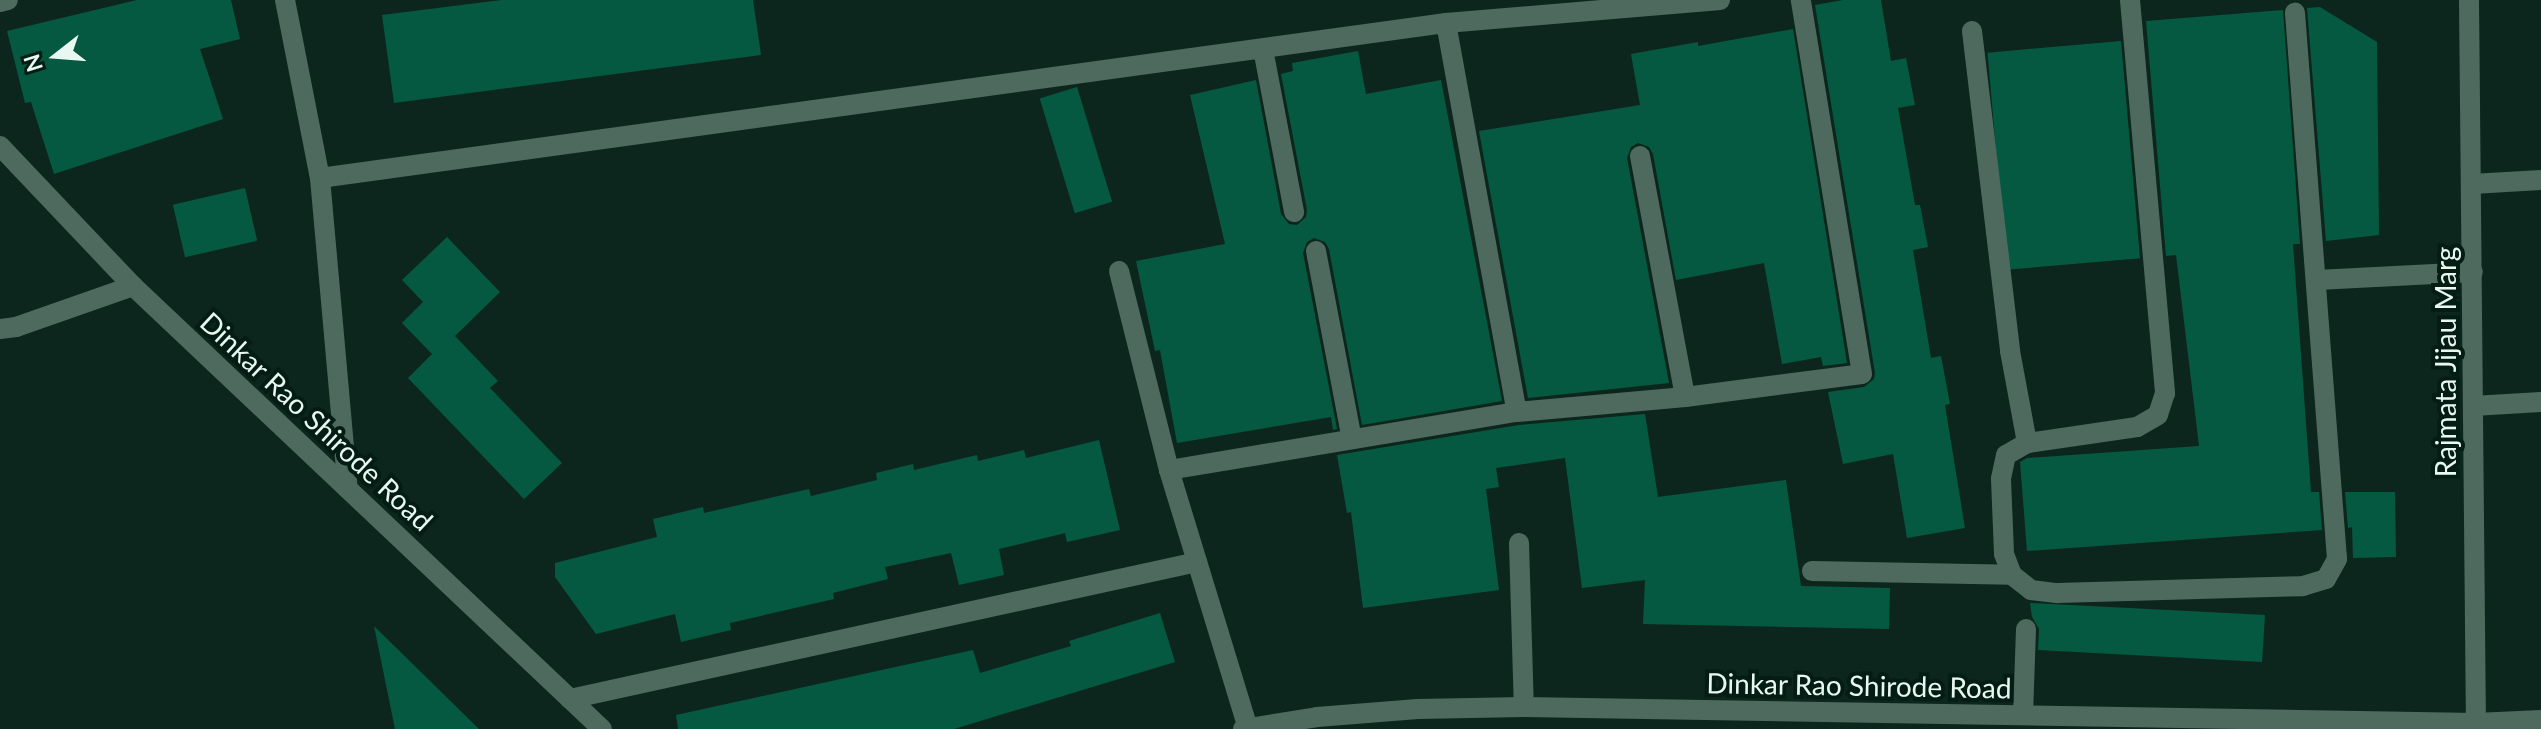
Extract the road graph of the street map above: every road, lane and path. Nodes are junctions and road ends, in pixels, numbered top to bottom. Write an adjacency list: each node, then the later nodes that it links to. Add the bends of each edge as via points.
1 (8, 0): 7 (street)
2 (285, 0): 14 (street)
3 (1720, 0): 9 (street)
4 (1801, 0): 24 (street, via 1862,374)
5 (2130, 0): 29 (street, via 2165,393 2158,415 2137,427)
6 (2469, 0): 16 (street, Rajmata Jijau Marg)
7 (0, 2)
8 (2295, 13): 21 (street)
9 (1446, 23): 11 (street); 27 (street)
10 (1972, 31): 29 (street, via 2010,351)
11 (1263, 49): 14 (street); 17 (street)
12 (0, 146): 22 (street, Dinkar Rao Shirode Road)
13 (1640, 156): 24 (street)
14 (320, 178): 31 (street)
15 (2541, 180): 16 (street)
16 (2472, 184): 20 (street, Rajmata Jijau Marg)
17 (1294, 212)
18 (1316, 251): 28 (street)
19 (1119, 271): 30 (street)
20 (2473, 272): 21 (street); 26 (street, Rajmata Jijau Marg)
21 (2317, 280): 35 (street, via 2338,542 2337,559 2326,579 2303,586 2057,593 2031,590)
22 (133, 286): 23 (street); 31 (street, Dinkar Rao Shirode Road)
23 (0, 329)
24 (1685, 397): 27 (street)
25 (2541, 402): 26 (street)
26 (2473, 406): 41 (street, Rajmata Jijau Marg)
27 (1517, 412): 28 (street)
28 (1352, 439): 30 (street)
29 (2027, 443): 35 (street, via 2006,455 2001,479 2004,554)
30 (1169, 470): 33 (street)
31 (348, 489): 37 (street, Dinkar Rao Shirode Road)
32 (1519, 543): 38 (street)
33 (1197, 562): 37 (street); 42 (street)
34 (1812, 571): 35 (street)
35 (2012, 575)
36 (2026, 629): 39 (street)
37 (570, 699): 43 (street, Dinkar Rao Shirode Road)
38 (1524, 707): 39 (street, Dinkar Rao Shirode Road); 42 (street, Dinkar Rao Shirode Road, via 1418,709)
39 (2023, 715): 41 (street, Dinkar Rao Shirode Road)
40 (2541, 720): 41 (street, Dinkar Rao Shirode Road)
41 (2476, 723)
42 (1245, 728)
43 (602, 729)

